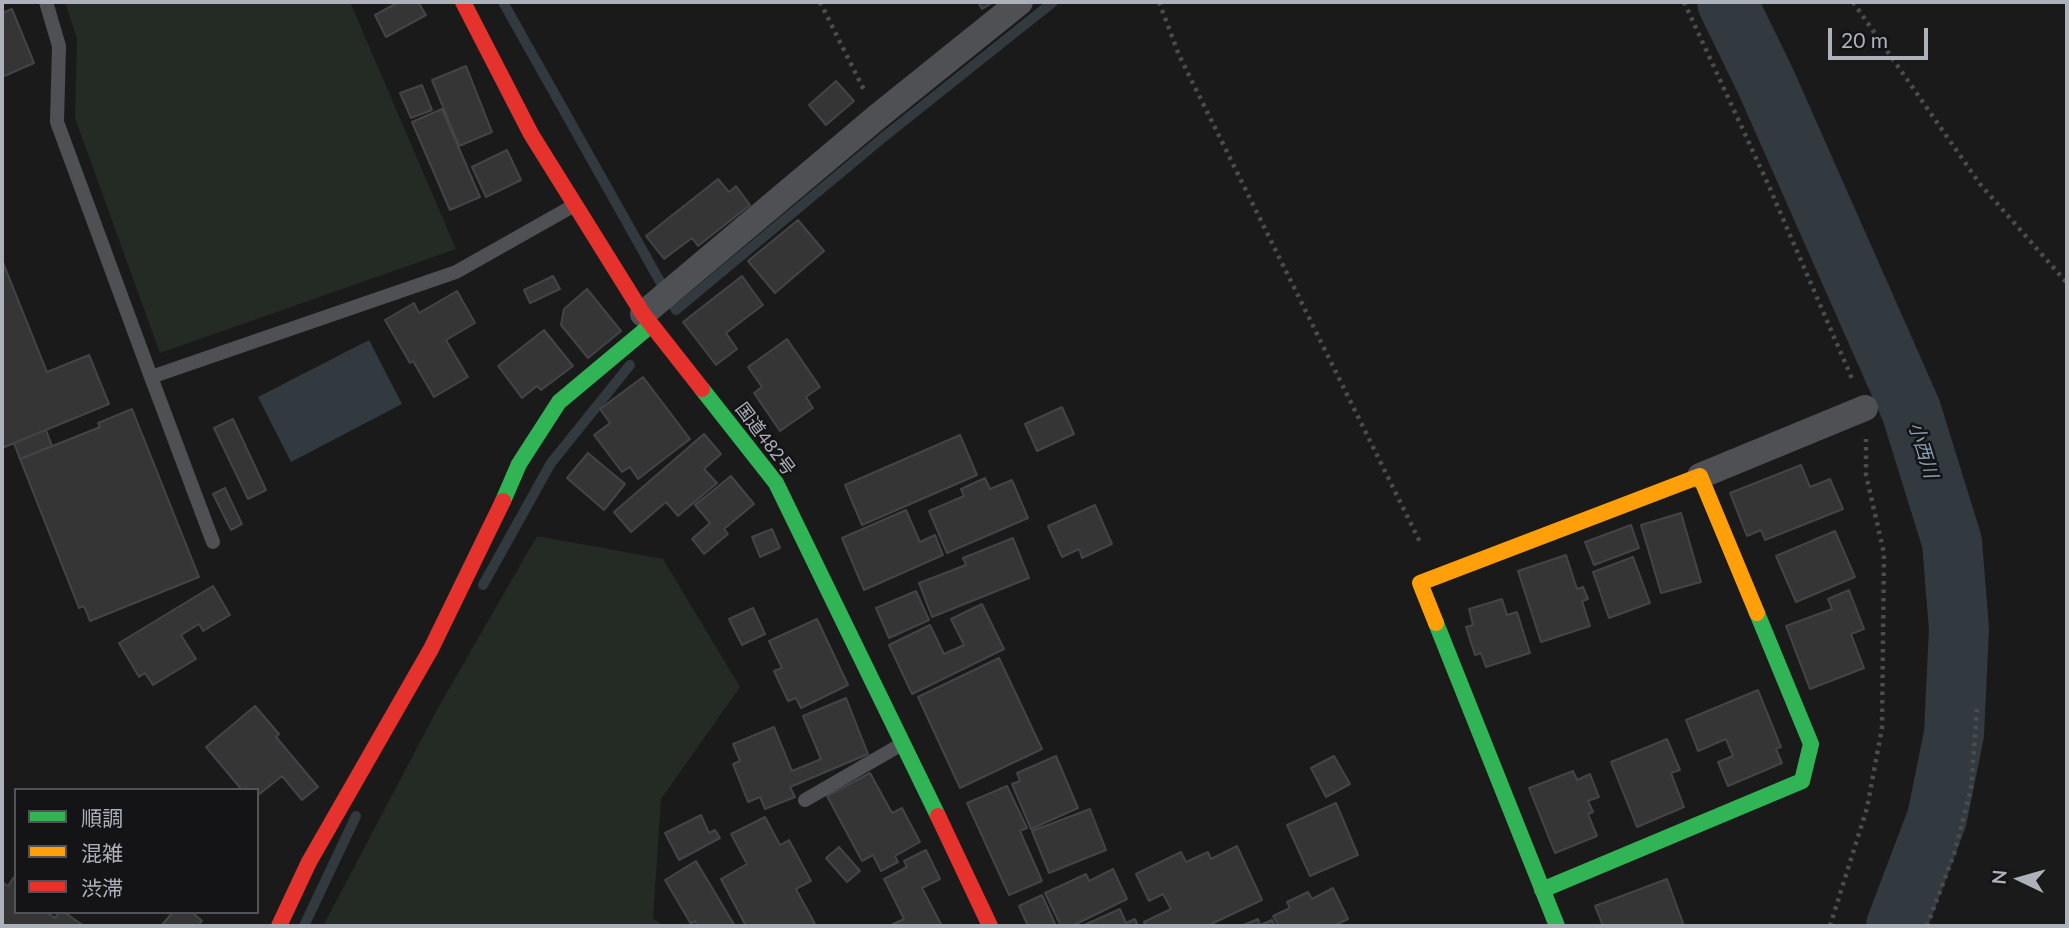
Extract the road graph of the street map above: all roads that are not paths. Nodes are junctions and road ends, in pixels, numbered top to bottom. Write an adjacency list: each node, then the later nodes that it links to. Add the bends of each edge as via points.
1 (46, 2): 6 (lane, via 60,46 57,122)
2 (463, 2): 4 (main road, 国道482号, via 531,134)
3 (1020, 2): 5 (street, via 877,117)
4 (575, 206): 5 (main road, 国道482号); 6 (lane, via 456,272)
5 (647, 319): 10 (main road, 国道482号, via 776,483); 13 (main road, via 559,402 519,464 431,649 309,862)
6 (151, 377): 9 (lane)
7 (1865, 408): 8 (street)
8 (1700, 476): 12 (main road, via 1811,744 1802,781); 12 (main road, via 1420,583)
9 (213, 542)
10 (904, 743): 11 (lane); 14 (main road, 国道482号)
11 (805, 800)
12 (1542, 890): 15 (main road)
13 (279, 926)
14 (990, 926)
15 (1557, 926)

